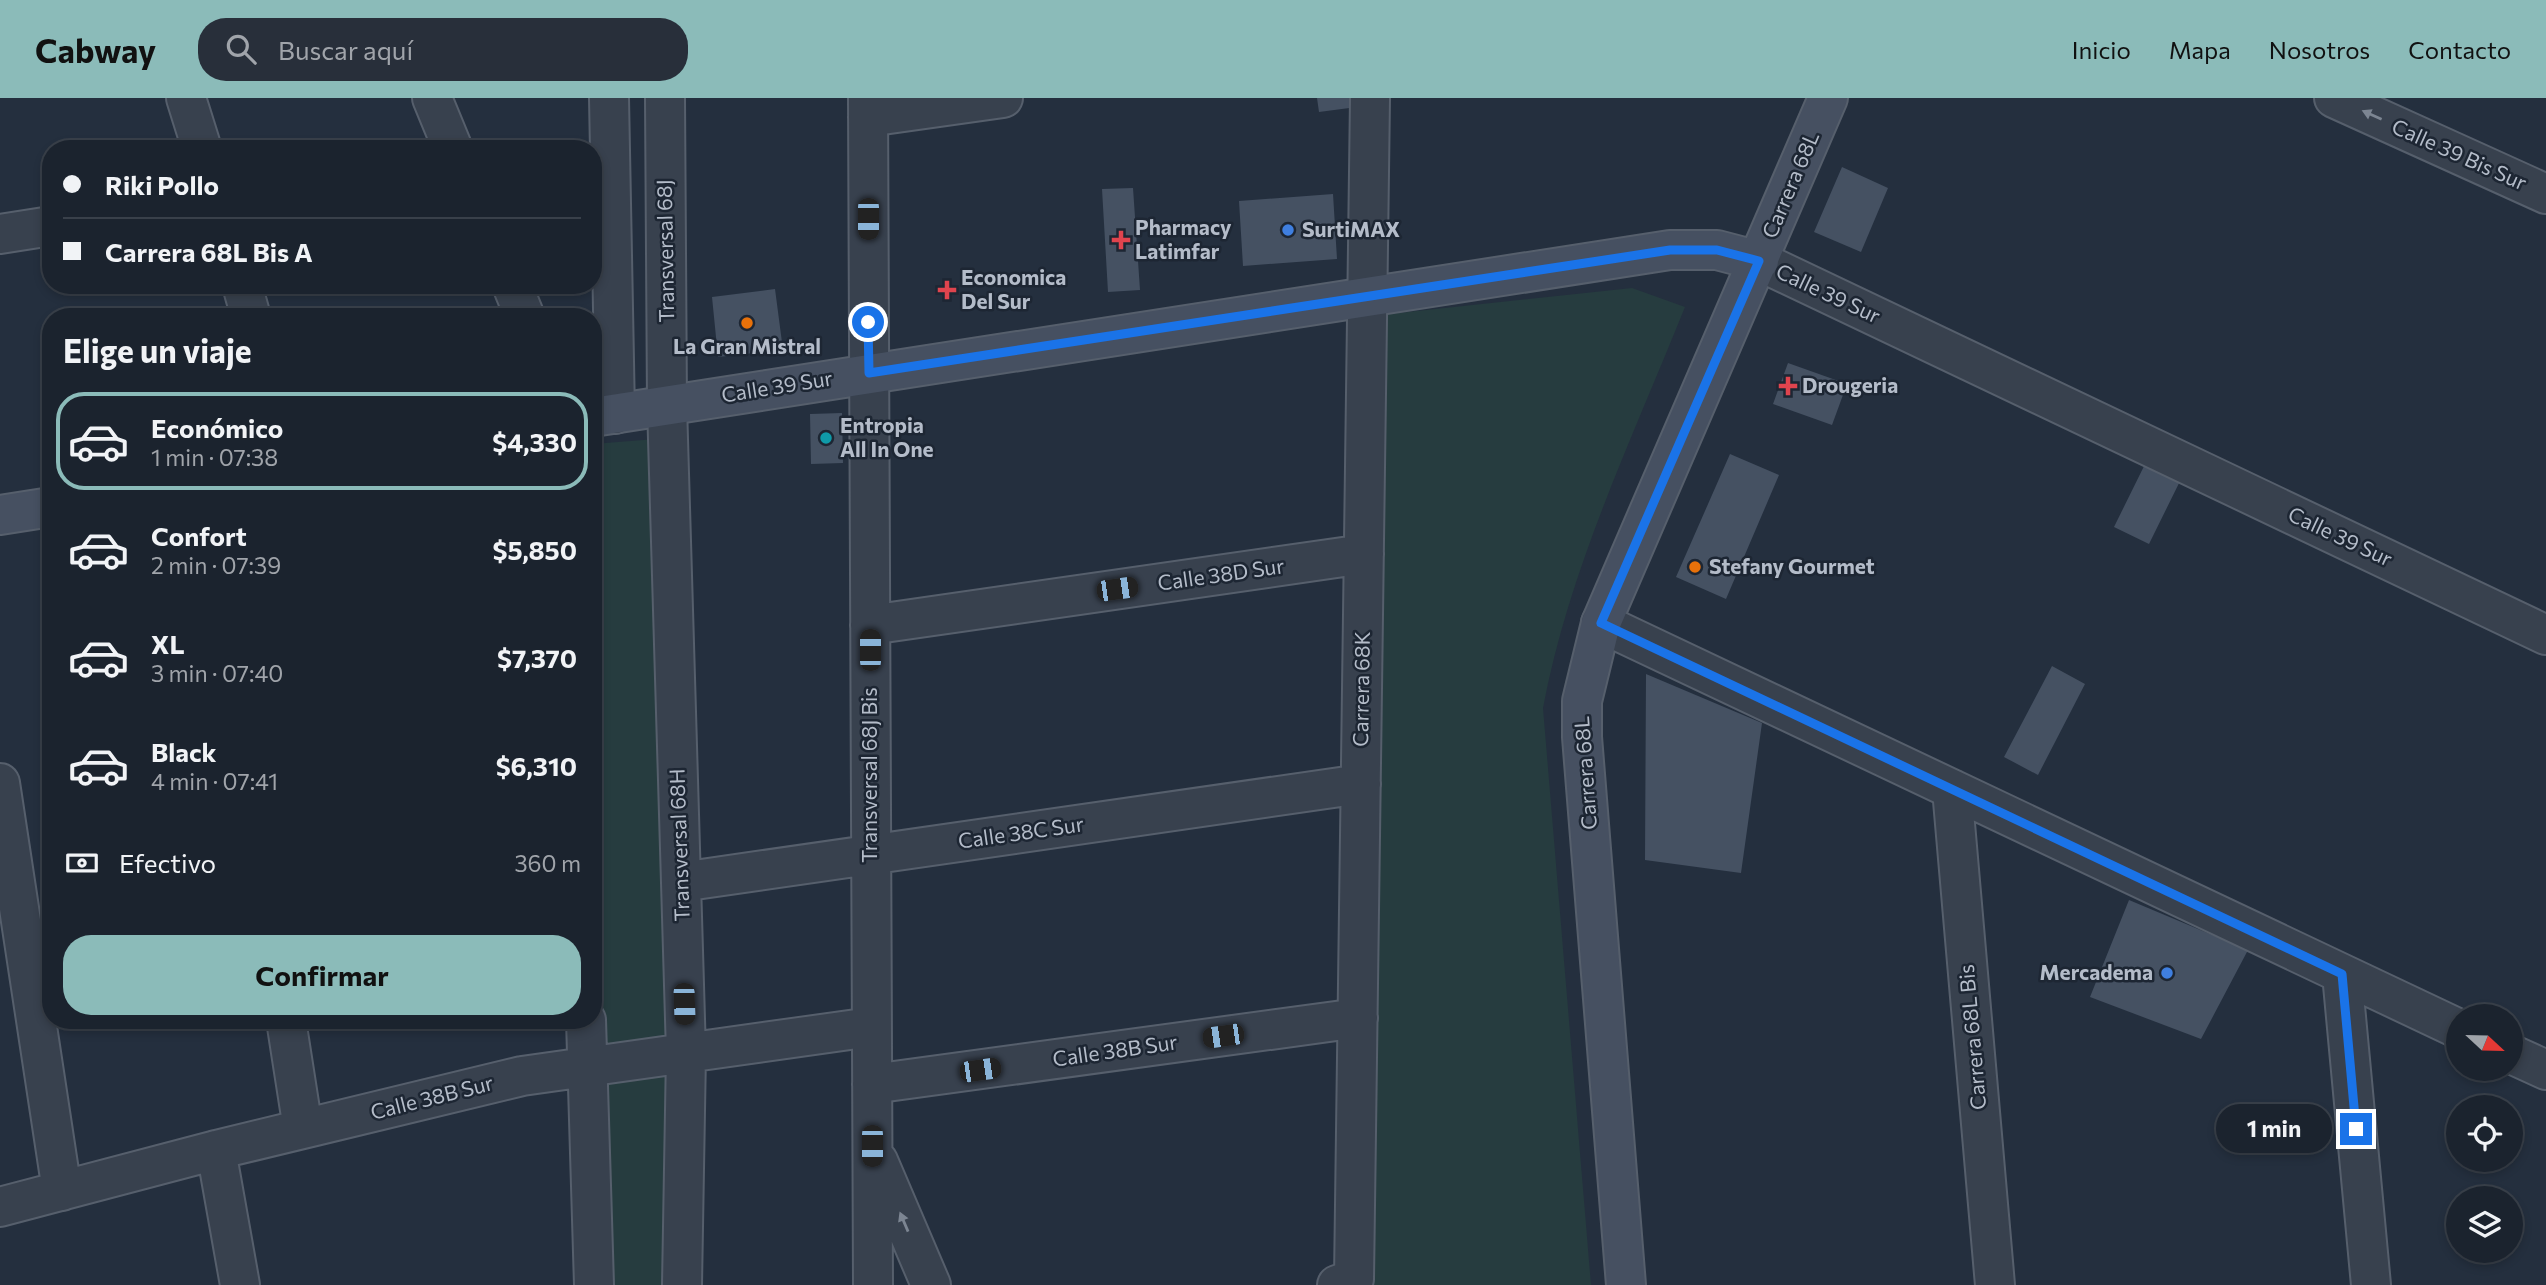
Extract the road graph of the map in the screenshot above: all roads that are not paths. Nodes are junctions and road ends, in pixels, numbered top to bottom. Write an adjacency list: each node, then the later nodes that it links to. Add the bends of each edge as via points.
1 (186, 98): 10 (street)
2 (432, 98): 11 (street)
3 (609, 98): 19 (street)
4 (665, 98): 18 (street, Transversal 68J)
5 (1003, 98): 9 (street)
6 (1370, 98): 16 (street, Carrera 68K)
7 (1828, 98): 15 (street, Carrera 68L)
8 (2334, 98): 12 (street, Calle 39 Bis Sur, one-way to 8)
9 (868, 107): 17 (street, Transversal 68J Bis)
10 (199, 140)
11 (449, 140)
12 (2546, 194)
13 (42, 227): 14 (street)
14 (0, 234)
15 (1759, 261): 16 (street, Calle 39 Sur, via 1717,250 1670,250); 23 (street, Carrera 68L); 25 (street, Calle 39 Sur)
16 (1367, 296): 17 (street, Calle 39 Sur); 22 (street, Carrera 68K)
17 (869, 373): 18 (street, Calle 39 Sur); 24 (street, Transversal 68J Bis)
18 (667, 405): 19 (street, Calle 39 Sur); 30 (street, Transversal 68H)
19 (604, 415)
20 (42, 508): 21 (street)
21 (0, 515)
22 (1364, 554): 24 (street, Calle 38D Sur); 27 (street, Carrera 68K)
23 (1601, 623): 28 (street); 53 (street, Carrera 68L, via 1581,701 1581,737)
24 (870, 625): 29 (street, Transversal 68J Bis)
25 (2546, 635)
26 (0, 783): 45 (street)
27 (1361, 783): 29 (street, Calle 38C Sur); 32 (street, Carrera 68K)
28 (1952, 789): 31 (street); 54 (street, Carrera 68L Bis)
29 (871, 854): 30 (street, Calle 38C Sur); 34 (street, Transversal 68J Bis)
30 (681, 882): 37 (street, Transversal 68H)
31 (2342, 974): 33 (street); 55 (street)
32 (1358, 1018): 41 (street, Calle 38B Sur); 47 (street, Carrera 68K)
33 (2446, 1023)
34 (871, 1027): 37 (street, Calle 38B Sur); 41 (street, Transversal 68J Bis)
35 (287, 1029): 42 (street)
36 (586, 1029): 39 (street)
37 (685, 1053): 39 (street, Calle 38B Sur); 50 (street, Transversal 68H)
38 (2524, 1060): 40 (street)
39 (588, 1066): 42 (street, Calle 38B Sur, via 522,1076); 49 (street)
40 (2546, 1070)
41 (872, 1084): 43 (street, Transversal 68J Bis)
42 (303, 1129): 44 (street, Calle 38B Sur)
43 (872, 1146): 51 (street, Transversal 68J Bis); 52 (street, one-way to 43)
44 (216, 1150): 45 (street, Calle 38B Sur); 48 (street)
45 (62, 1191): 46 (street, Calle 38B Sur)
46 (0, 1207)
47 (1345, 1282)
48 (240, 1285)
49 (594, 1285)
50 (682, 1285)
51 (873, 1285)
52 (931, 1285)
53 (1626, 1285)
54 (1995, 1285)
55 (2371, 1285)

